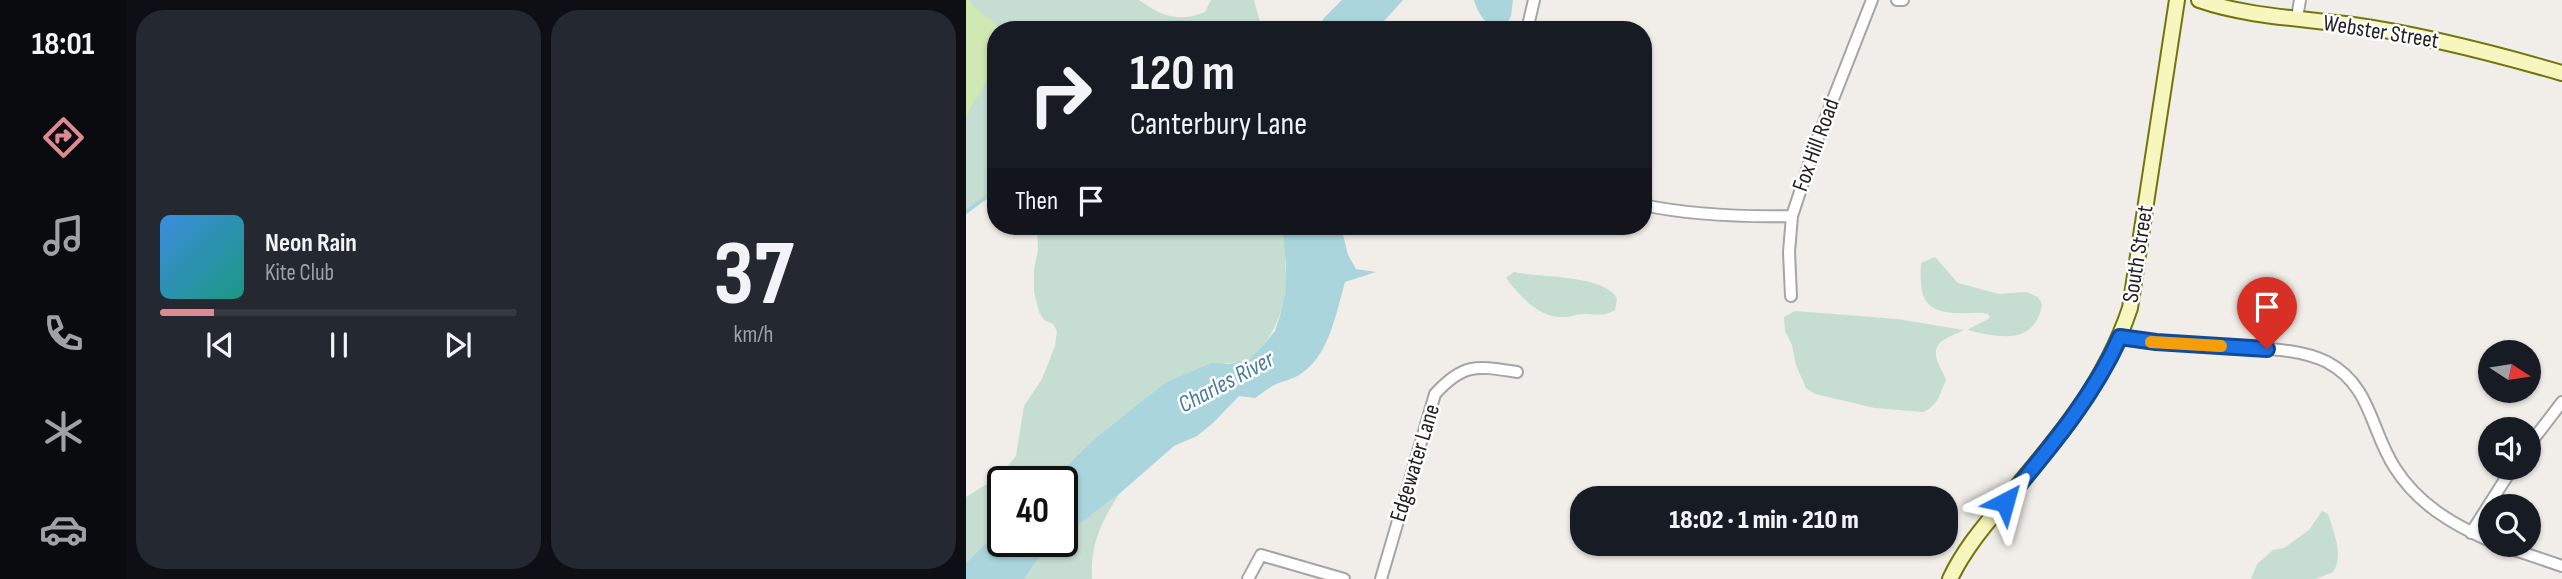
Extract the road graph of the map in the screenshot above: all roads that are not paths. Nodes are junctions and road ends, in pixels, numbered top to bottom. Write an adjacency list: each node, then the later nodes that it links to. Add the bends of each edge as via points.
1 (1534, 0): 9 (street)
2 (1872, 0): 12 (street, Fox Hill Road)
3 (1897, 0): 4 (street)
4 (1903, 0)
5 (2177, 0): 14 (street, South Street, via 2130,308)
6 (2199, 0): 8 (street, Webster Street)
7 (2300, 0): 8 (street)
8 (2297, 18): 10 (street, Webster Street, via 2407,34)
9 (1529, 21)
10 (2562, 73)
11 (1652, 206): 12 (street)
12 (1791, 216): 13 (street, Fox Hill Road)
13 (1791, 296)
14 (2120, 337): 19 (street, via 2301,353 2326,362 2347,376 2363,396 2393,465 2410,489); 26 (street, South Street, via 2079,411 1975,537)
15 (1517, 372): 25 (street, Edgewater Lane, via 1478,366 1458,373 1435,394)
16 (2562, 402): 17 (street)
17 (2541, 429)
18 (2505, 480): 19 (street)
19 (2470, 533): 20 (street)
20 (2478, 536)
21 (2535, 557): 22 (street)
22 (2562, 566)
23 (1248, 579): 24 (street, via 1261,555)
24 (1344, 579)
25 (1381, 579)
26 (1950, 579)

